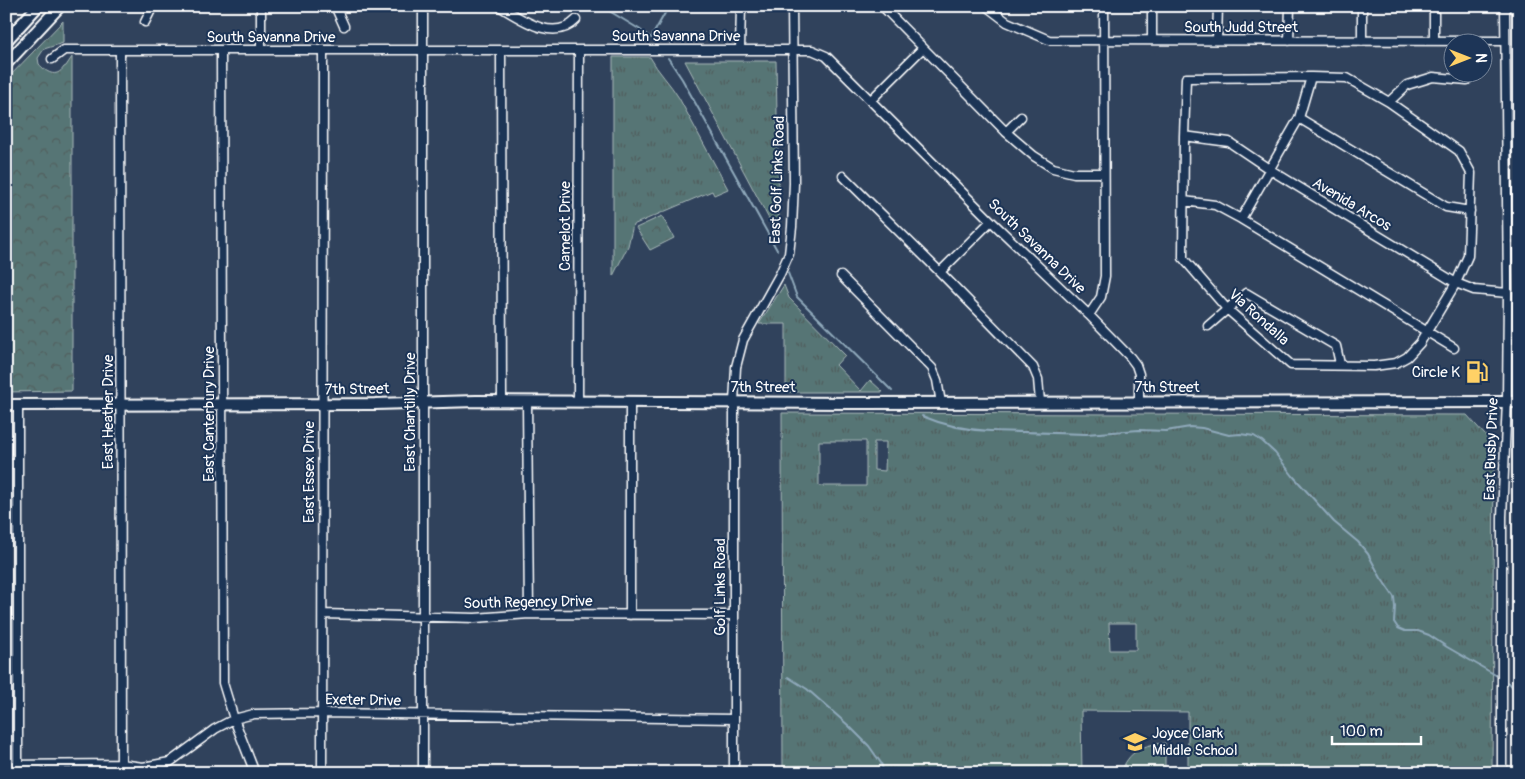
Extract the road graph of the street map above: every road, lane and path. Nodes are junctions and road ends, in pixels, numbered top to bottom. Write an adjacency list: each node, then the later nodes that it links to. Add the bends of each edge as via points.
1 (38, 6): 25 (main road)
2 (60, 6): 41 (main road)
3 (153, 6): 20 (street)
4 (261, 6): 34 (street)
5 (335, 6): 21 (street)
6 (424, 6): 39 (street, East Chantilly Drive)
7 (499, 6): 19 (street, via 552,30 569,27)
8 (741, 6): 31 (street)
9 (792, 6): 32 (street, East Golf Links Road)
10 (882, 6): 30 (street)
11 (986, 6): 26 (street, South Judd Street, via 1007,22 1049,40)
12 (1104, 6): 26 (street)
13 (1152, 6): 22 (street)
14 (1218, 6): 23 (street)
15 (1290, 6): 24 (street)
16 (1362, 6): 27 (street)
17 (1434, 6): 28 (street)
18 (1505, 6): 29 (street, East Busby Drive)
19 (576, 20)
20 (145, 22)
21 (344, 26)
22 (1152, 40): 23 (street, South Judd Street); 26 (street, South Judd Street)
23 (1218, 40): 24 (street, South Judd Street)
24 (1290, 40): 27 (street, South Judd Street)
25 (6, 41)
26 (1104, 41): 51 (street)
27 (1362, 41): 28 (street, South Judd Street)
28 (1434, 41): 29 (street, South Judd Street)
29 (1505, 41): 60 (street, East Busby Drive)
30 (923, 48): 44 (street); 48 (street)
31 (740, 49): 32 (street, South Savanna Drive); 36 (street, South Savanna Drive)
32 (792, 49): 44 (street, South Savanna Drive, via 812,50 826,56); 72 (street, East Golf Links Road, via 794,183 789,254 743,340 736,367)
33 (221, 50): 34 (street, South Savanna Drive); 37 (street, South Savanna Drive); 79 (street, East Canterbury Drive)
34 (261, 50): 38 (street, South Savanna Drive)
35 (500, 50): 36 (street, South Savanna Drive); 39 (street, South Savanna Drive); 68 (street)
36 (580, 50): 70 (street, Camelot Drive)
37 (120, 51): 40 (street, South Savanna Drive, via 64,50); 78 (street, East Heather Drive)
38 (323, 51): 39 (street, South Savanna Drive); 80 (street, East Essex Drive)
39 (424, 51): 67 (street, East Chantilly Drive)
40 (52, 59)
41 (6, 64)
42 (1311, 77): 45 (street, Via Rondalla, via 1346,78); 47 (street); 49 (street, Via Rondalla, via 1186,78)
43 (1442, 78): 45 (street, via 1433,77 1407,85)
44 (871, 100): 56 (street, South Savanna Drive)
45 (1389, 102): 54 (street, Via Rondalla, via 1459,152 1471,173)
46 (1021, 117): 48 (street)
47 (1299, 118): 50 (street); 54 (street, via 1446,208)
48 (1006, 132): 51 (street, via 1053,168 1074,173)
49 (1184, 136): 50 (street, Avenida Arcos, via 1229,142); 53 (street, Via Rondalla)
50 (1269, 169): 55 (street); 59 (street, Avenida Arcos)
51 (1104, 173): 62 (street, via 1105,276 1100,297)
52 (843, 176): 57 (street)
53 (1184, 201): 55 (street, via 1215,205); 61 (street, Via Rondalla, via 1183,258)
54 (1470, 211): 59 (street, Via Rondalla, via 1468,256)
55 (1241, 219): 64 (street)
56 (991, 221): 57 (street); 62 (street, South Savanna Drive)
57 (940, 272): 73 (street, via 1033,367 1038,379)
58 (841, 276): 77 (street, via 932,368)
59 (1456, 283): 60 (street, Avenida Arcos, via 1474,290); 64 (street, Via Rondalla)
60 (1508, 293): 75 (street, East Busby Drive)
61 (1227, 309): 63 (street); 66 (street, Via Rondalla, via 1291,365); 66 (street, via 1246,293 1336,346)
62 (1089, 314): 74 (street, South Savanna Drive, via 1136,365)
63 (1208, 326)
64 (1427, 331): 65 (street); 66 (street, Via Rondalla, via 1407,357 1396,363 1374,366)
65 (1454, 348)
66 (1340, 364)
67 (424, 402): 68 (main road, 7th Street); 80 (main road, 7th Street); 89 (street, East Chantilly Drive)
68 (502, 402): 69 (main road, 7th Street)
69 (527, 402): 70 (main road, 7th Street); 86 (street)
70 (578, 402): 71 (main road, 7th Street)
71 (630, 402): 72 (main road, 7th Street); 87 (street)
72 (734, 402): 77 (main road, 7th Street); 88 (street, Golf Links Road)
73 (1040, 402): 74 (main road, 7th Street); 77 (main road, 7th Street)
74 (1139, 402): 75 (main road, 7th Street)
75 (1506, 402): 76 (main road, 7th Street); 102 (street, East Busby Drive, via 1502,517)
76 (1519, 402)
77 (941, 403)
78 (122, 404): 79 (main road, 7th Street); 82 (main road, 7th Street); 94 (street, East Heather Drive)
79 (223, 404): 80 (main road, 7th Street); 93 (street, East Canterbury Drive, via 224,684)
80 (323, 404): 85 (street, East Essex Drive)
81 (6, 405): 82 (main road, 7th Street)
82 (18, 405): 84 (street)
83 (6, 464): 84 (street)
84 (18, 464): 96 (street)
85 (323, 614): 89 (street, South Regency Drive); 90 (street, East Essex Drive)
86 (529, 614): 87 (street, South Regency Drive); 89 (street, South Regency Drive)
87 (630, 615): 88 (street, South Regency Drive)
88 (734, 615): 92 (street, Golf Links Road)
89 (423, 617): 91 (street, East Chantilly Drive)
90 (321, 713): 91 (street, Exeter Drive); 93 (street, Exeter Drive, via 254,714); 99 (street, East Essex Drive)
91 (424, 715): 92 (street, Exeter Drive); 100 (street, East Chantilly Drive)
92 (734, 718): 101 (street, Golf Links Road)
93 (234, 719): 94 (street, Exeter Drive, via 170,762 143,767); 98 (street, East Canterbury Drive)
94 (122, 764): 96 (street, Exeter Drive); 97 (street, East Heather Drive)
95 (6, 765): 96 (street, Exeter Drive)
96 (18, 769)
97 (121, 773)
98 (255, 773)
99 (322, 773)
100 (423, 773)
101 (734, 773)
102 (1502, 773)

